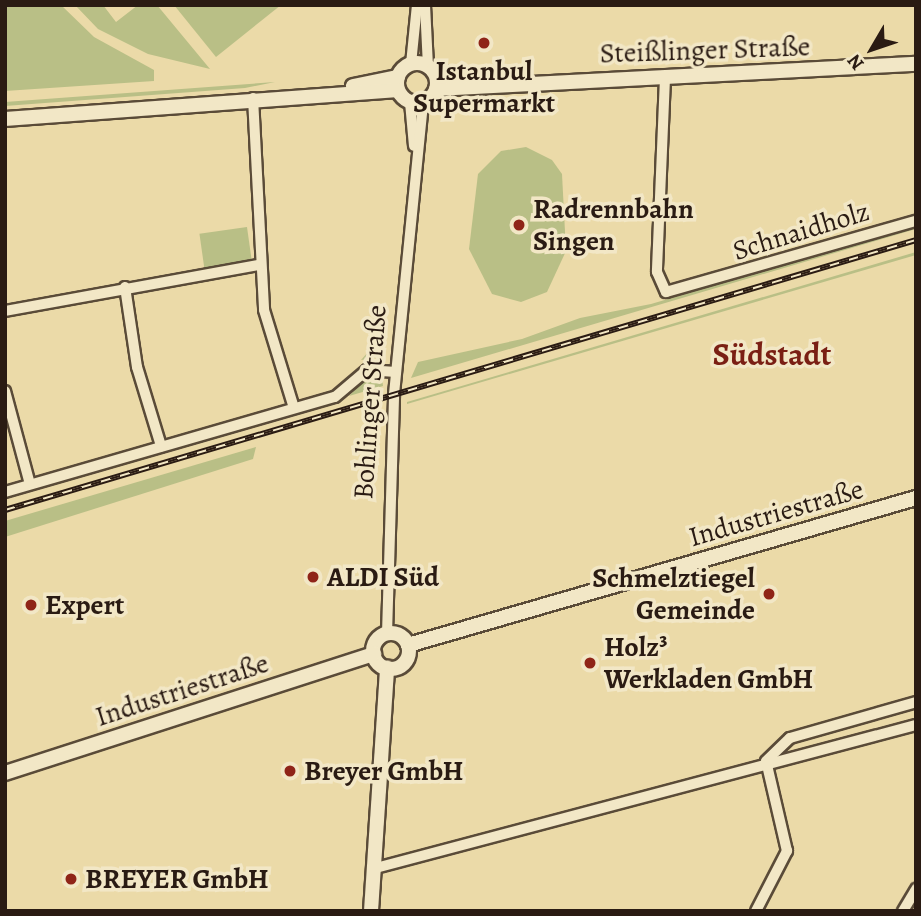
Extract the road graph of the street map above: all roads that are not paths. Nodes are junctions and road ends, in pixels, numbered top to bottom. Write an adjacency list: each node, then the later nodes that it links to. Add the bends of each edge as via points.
1 (417, 5): 3 (street)
2 (425, 5): 5 (street)
3 (411, 64): 5 (street, Steißlinger Straße); 8 (street)
4 (916, 64): 6 (street, Steißlinger Straße)
5 (431, 69): 7 (street, Steißlinger Straße); 9 (street)
6 (665, 78): 7 (street, Steißlinger Straße); 13 (street, Schnaidholz, via 657,272 666,292)
7 (497, 82): 9 (street, Steißlinger Straße)
8 (398, 84): 10 (street); 11 (street)
9 (436, 89): 11 (street)
10 (253, 98): 12 (street); 14 (street)
11 (416, 102): 17 (street, Bohlinger Straße, via 415,173)
12 (5, 119)
13 (916, 220)
14 (260, 265): 15 (street); 19 (street, via 264,310)
15 (125, 287): 16 (street); 20 (street, via 138,367)
16 (5, 311)
17 (396, 372): 19 (street, via 367,370 340,395); 24 (street, Bohlinger Straße)
18 (5, 391): 21 (street)
19 (294, 408): 20 (street)
20 (161, 446): 21 (street)
21 (30, 484): 22 (street)
22 (5, 492)
23 (916, 499): 25 (street, Industriestraße)
24 (387, 634): 25 (street); 26 (street)
25 (408, 646): 27 (street, via 404,664)
26 (374, 654): 27 (street); 31 (street, Industriestraße)
27 (387, 668): 32 (street)
28 (916, 702): 30 (street, via 790,737)
29 (916, 725): 30 (street, via 786,764)
30 (766, 761): 32 (street); 35 (street, via 787,851)
31 (5, 773)
32 (372, 869): 34 (street)
33 (916, 889): 36 (street)
34 (371, 911)
35 (756, 911)
36 (903, 911)

